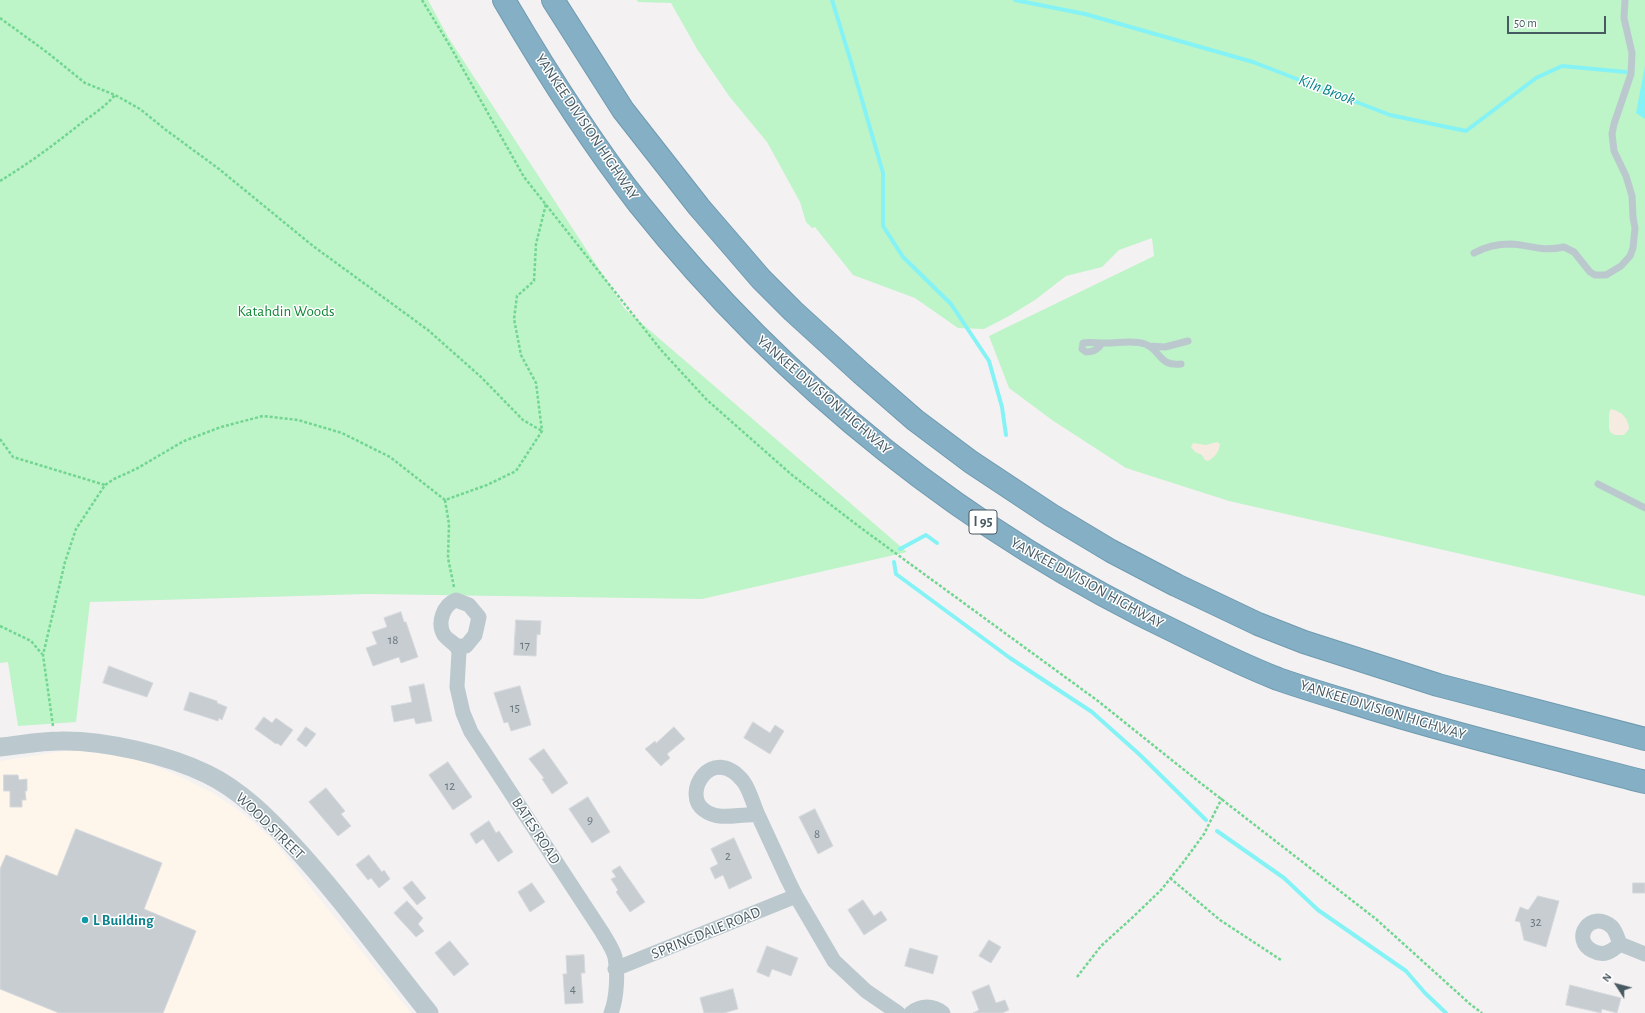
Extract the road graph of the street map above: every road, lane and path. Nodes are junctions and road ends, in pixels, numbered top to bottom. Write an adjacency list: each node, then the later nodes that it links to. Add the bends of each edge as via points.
1 (422, 0): 8 (path, via 524,177)
2 (504, 0): 27 (highway, YANKEE DIVISION HIGHWAY / I 95, via 604,158 648,215 734,313 855,426 930,485 984,523 1032,555 1134,613 1281,680 1407,720)
3 (553, 0): 24 (highway, via 623,110 699,207 761,279 861,374 971,462 1111,551 1258,624 1304,642 1426,681)
4 (1625, 0): 9 (lane, via 1624,18 1632,53 1631,74 1612,134 1614,151 1626,176 1633,203 1635,228 1630,256 1612,272 1595,275 1574,252 1564,247 1550,250 1511,244 1485,248)
5 (0, 18): 6 (path, via 85,83)
6 (115, 96): 7 (path, via 56,144); 14 (path, via 140,109 231,178 313,246 428,330 481,377 523,420)
7 (0, 181)
8 (546, 204): 14 (path, via 536,244 534,281 517,296 514,319 521,355 536,382); 28 (path, via 661,350 707,400 792,475 1098,701)
9 (1474, 253)
10 (1188, 341): 12 (lane, via 1165,347)
11 (1100, 346): 12 (lane, via 1091,352 1082,349 1083,343 1092,342 1136,342)
12 (1148, 346): 13 (lane, via 1172,365)
13 (1181, 364)
14 (542, 432): 18 (path, via 516,471)
15 (0, 439): 17 (path, via 13,457)
16 (1598, 484): 19 (lane)
17 (105, 485): 18 (path, via 184,441 221,427 263,416 298,420 342,433 390,457); 23 (path, via 76,529 65,562)
18 (445, 500): 20 (path, via 449,524 448,558)
19 (1645, 508)
20 (456, 600): 22 (street, via 448,603 443,613 442,629 445,637); 22 (street, via 469,605 479,617 475,635 466,646)
21 (0, 626): 23 (path, via 31,641)
22 (457, 646): 35 (street, BATES ROAD, via 457,687 471,732 602,932 615,956)
23 (43, 655): 25 (path)
24 (1645, 739)
25 (54, 742): 26 (street, WOOD STREET); 37 (street, WOOD STREET, via 98,743 143,752 208,775 242,796 304,857 356,919)
26 (0, 747)
27 (1645, 782)
28 (1222, 798): 30 (path, via 1204,834); 42 (path, via 1376,919)
29 (758, 815): 31 (street)
30 (1170, 878): 34 (path, via 1220,920); 36 (path, via 1101,946)
31 (796, 896): 35 (street, SPRINGDALE ROAD); 39 (street, via 834,961 866,991)
32 (1620, 944): 33 (street)
33 (1645, 954)
34 (1281, 960)
35 (616, 969): 38 (street, BATES ROAD, via 615,1003)
36 (1076, 978)
37 (428, 1013)
38 (611, 1013)
39 (898, 1013)
40 (911, 1013): 41 (street, via 919,1007 931,1007)
41 (943, 1013)
42 (1482, 1013)

